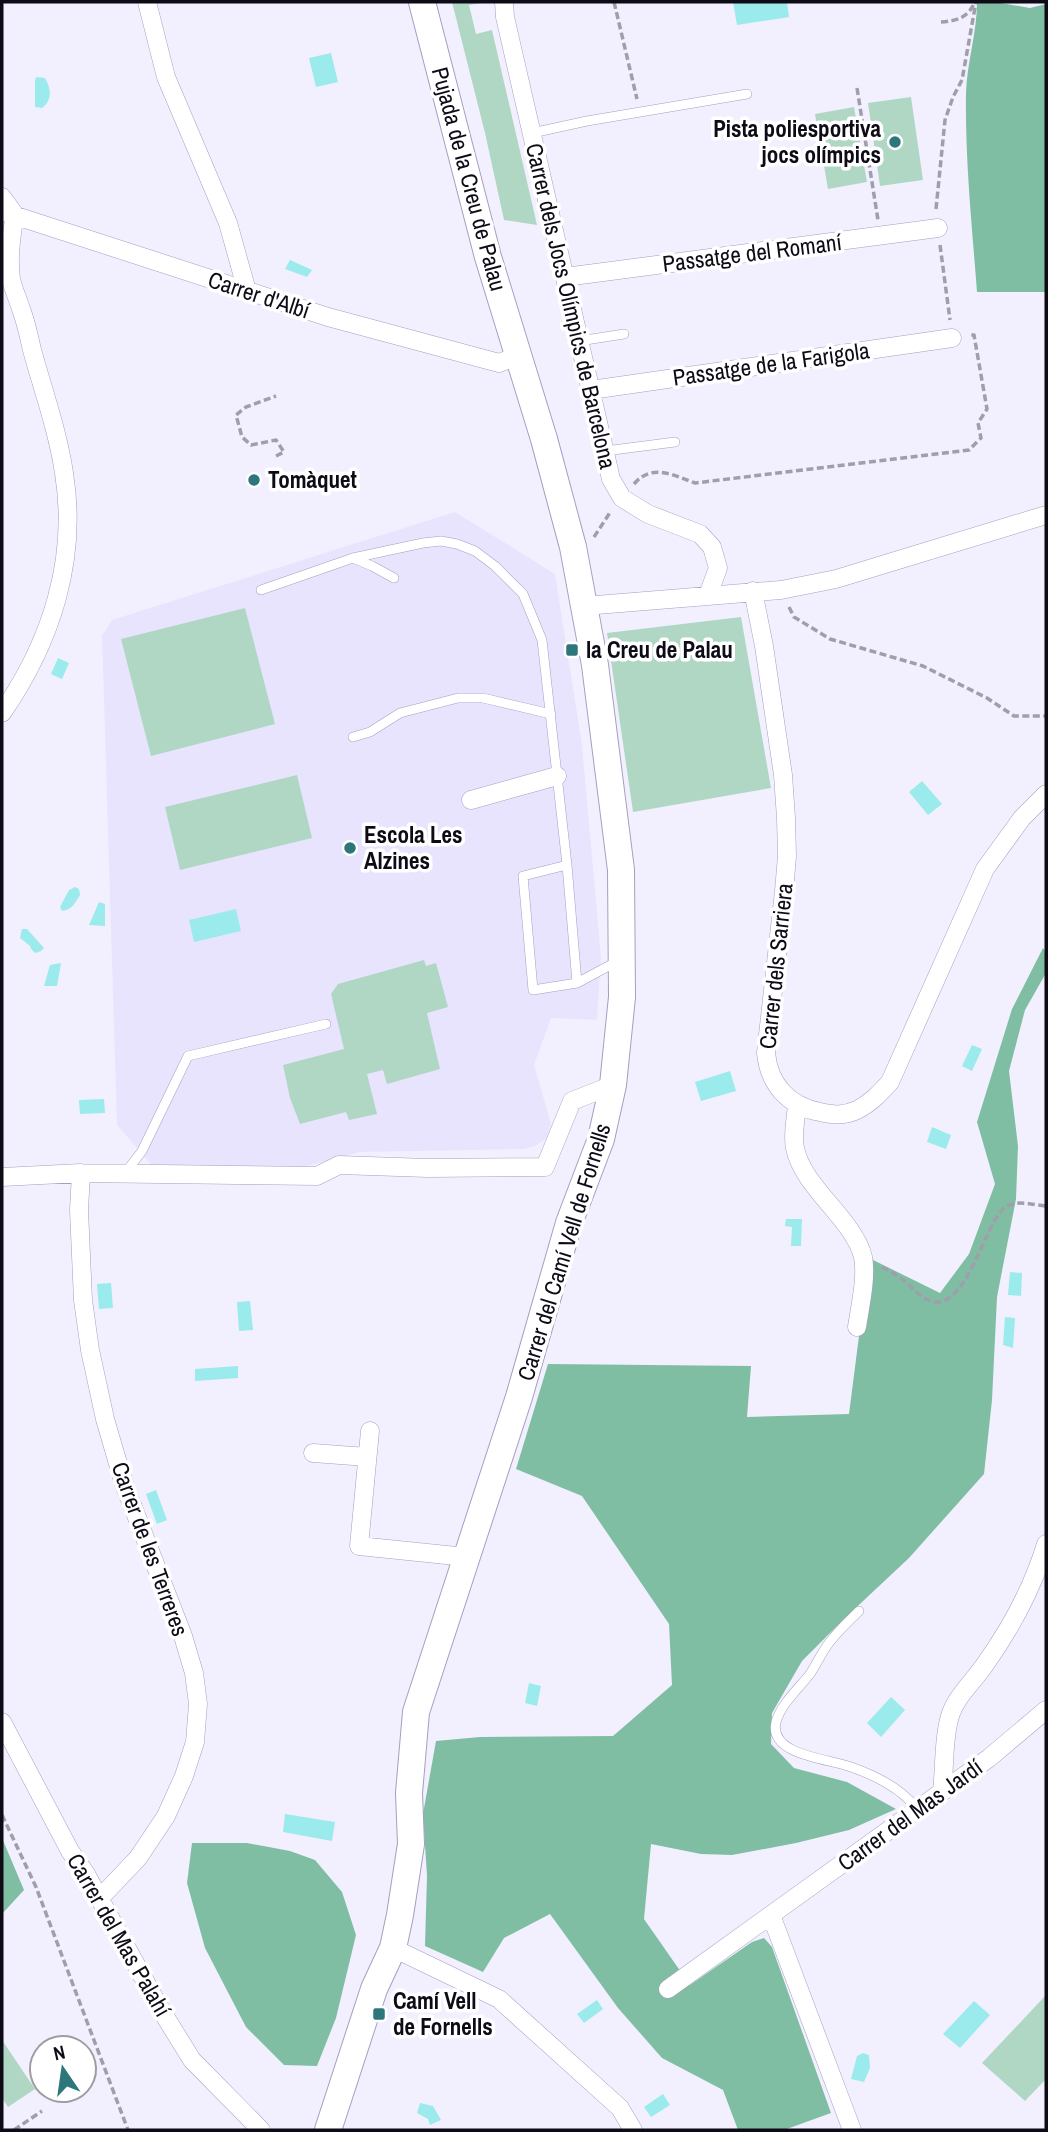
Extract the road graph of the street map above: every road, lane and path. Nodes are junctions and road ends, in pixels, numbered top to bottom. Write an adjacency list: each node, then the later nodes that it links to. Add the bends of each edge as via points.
1 (147, 2): 17 (street, via 166,77 228,223)
2 (422, 2): 21 (street, Pujada de la Creu de Palau)
3 (504, 2): 10 (street, Carrer dels Jocs Olímpics de Barcelona)
4 (614, 2): 9 (path)
5 (976, 2): 6 (path, via 964,17); 13 (path, via 962,80 945,120 936,215)
6 (941, 22)
7 (857, 88): 14 (path)
8 (747, 94): 9 (lane)
9 (640, 112): 10 (lane)
10 (532, 133): 15 (street, Carrer dels Jocs Olímpics de Barcelona)
11 (2, 197): 12 (street)
12 (8, 214): 16 (street); 17 (street, Carrer d'Albí)
13 (939, 228): 14 (street, Passatge del Romaní); 19 (path)
14 (880, 236): 15 (street, Passatge del Romaní)
15 (565, 277): 20 (street, Carrer dels Jocs Olímpics de Barcelona)
16 (6, 279): 37 (street, via 23,314 65,474 67,548 51,621)
17 (247, 290): 21 (street, Carrer d'Albí, via 499,363)
18 (624, 334): 20 (lane)
19 (952, 338): 22 (street, Passatge de la Farigola); 27 (path, via 974,335 987,409 978,423 981,438 970,450 695,483 662,472 642,475)
20 (579, 341): 22 (street, Carrer dels Jocs Olímpics de Barcelona)
21 (518, 356): 36 (street, Carrer del Camí Vell de Fornells, via 573,547)
22 (591, 390): 25 (street, Carrer dels Jocs Olímpics de Barcelona)
23 (276, 396): 26 (path, via 236,415 242,437 251,445 276,440 284,452)
24 (675, 442): 25 (lane)
25 (605, 451): 27 (street, Carrer dels Jocs Olímpics de Barcelona, via 611,479)
26 (276, 456)
27 (622, 498): 29 (path); 35 (street, Carrer dels Jocs Olímpics de Barcelona, via 699,534 712,547 718,568)
28 (1046, 515): 33 (street, via 836,579)
29 (590, 541)
30 (353, 558): 31 (lane); 32 (lane); 38 (lane, via 441,541 475,551 495,566 523,594 538,626)
31 (394, 578)
32 (261, 590)
33 (781, 590): 34 (street); 39 (path, via 794,617 830,639 923,666 1014,716)
34 (753, 591): 35 (street); 49 (street, Carrer dels Sarriera, via 786,817 787,856 766,1053 774,1081)
35 (708, 595): 36 (street)
36 (584, 606): 45 (street, Carrer del Camí Vell de Fornells, via 621,870)
37 (2, 713)
38 (551, 714): 40 (lane, via 483,698 458,698 400,713); 41 (lane)
39 (1046, 716)
40 (354, 737)
41 (557, 776): 43 (street); 44 (lane)
42 (1046, 794): 49 (street, via 985,869 890,1082 855,1111 837,1115)
43 (471, 800)
44 (567, 865): 46 (lane); 46 (lane, via 523,876 533,990)
45 (623, 959): 46 (lane); 48 (street, Carrer del Camí Vell de Fornells)
46 (577, 983)
47 (326, 1024): 51 (lane, via 188,1056 142,1151)
48 (612, 1085): 51 (street, via 572,1101 545,1167 339,1165 317,1175); 60 (street, Carrer del Camí Vell de Fornells, via 601,1139 569,1223)
49 (797, 1105): 54 (street, via 794,1146 801,1166 855,1239)
50 (81, 1173): 51 (street); 52 (street); 67 (street, Carrer de les Terreres, via 83,1300 102,1408 124,1484 183,1636 198,1704 195,1742 166,1816 138,1858)
51 (124, 1174)
52 (2, 1177)
53 (1046, 1206): 54 (path, via 1018,1203 1004,1208 965,1279 947,1299 933,1302 922,1297 902,1279)
54 (863, 1257): 55 (street)
55 (857, 1327)
56 (370, 1431): 58 (street)
57 (313, 1453): 58 (street)
58 (367, 1457): 60 (street, via 359,1546)
59 (1046, 1544): 64 (street, via 1019,1612 950,1717)
60 (466, 1557): 69 (street, Carrer del Camí Vell de Fornells, via 416,1712 409,1793 411,1844)
61 (859, 1611): 65 (lane, via 831,1639 783,1707 777,1735 783,1744 802,1754 849,1766 888,1785)
62 (1046, 1710): 64 (street, Carrer del Mas Jardí)
63 (2, 1722): 67 (street, Carrer del Mas Palahí)
64 (942, 1791): 65 (street, Carrer del Mas Jardí)
65 (917, 1809): 68 (street, Carrer del Mas Jardí)
66 (2, 1815): 73 (path, via 36,1887)
67 (100, 1898): 74 (street, Carrer del Mas Palahí, via 192,2060)
68 (771, 1915): 70 (street, Carrer del Mas Jardí); 77 (street)
69 (393, 1948): 75 (street, Carrer del Camí Vell de Fornells, via 374,1989); 76 (street, via 499,1998 620,2108)
70 (668, 1989)
71 (42, 2111): 72 (path)
72 (14, 2130)
73 (128, 2130)
74 (261, 2130)
75 (328, 2130)
76 (633, 2130)
77 (852, 2130)

